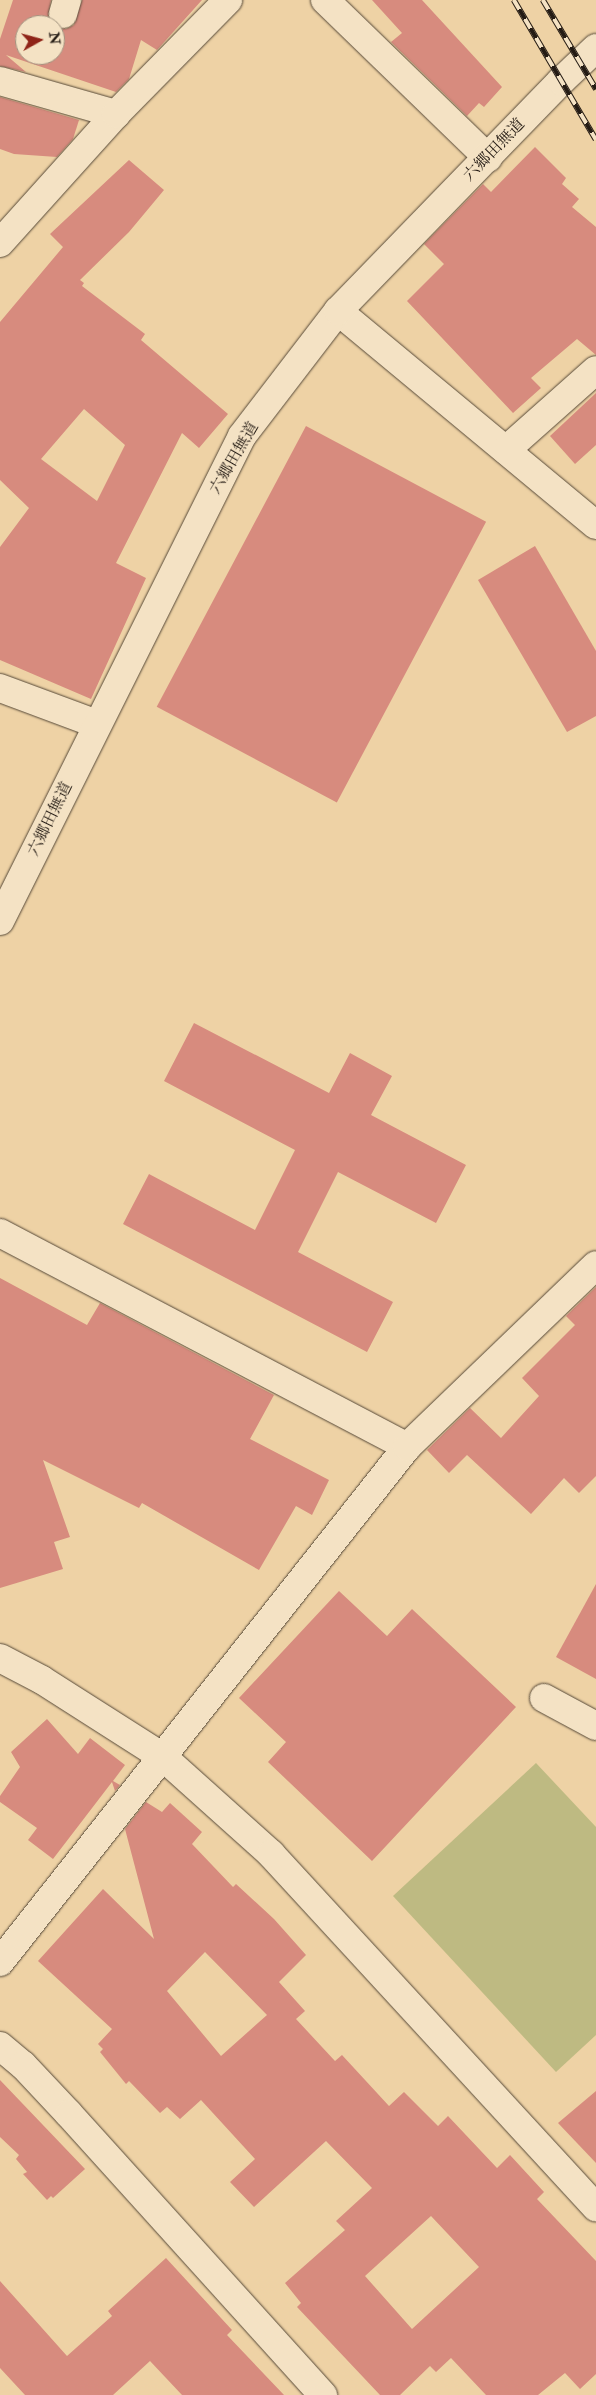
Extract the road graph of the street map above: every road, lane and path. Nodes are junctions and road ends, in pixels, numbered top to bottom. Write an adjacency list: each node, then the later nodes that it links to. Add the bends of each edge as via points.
1 (228, 0): 5 (street)
2 (325, 0): 6 (street)
3 (596, 48): 6 (street, 六郷田無道)
4 (0, 81): 5 (street)
5 (116, 114): 7 (street)
6 (488, 158): 8 (street, 六郷田無道)
7 (0, 243)
8 (338, 311): 10 (street); 13 (street, 六郷田無道, via 242,436)
9 (596, 370): 10 (street)
10 (506, 450): 11 (street)
11 (596, 525)
12 (0, 688): 13 (street)
13 (97, 724): 14 (street, 六郷田無道)
14 (8, 887): 15 (street, 六郷田無道)
15 (0, 921)
16 (0, 1233): 18 (street)
17 (596, 1265): 18 (street)
18 (407, 1447): 22 (street)
19 (0, 1658): 22 (street, via 42,1680)
20 (544, 1698): 21 (street)
21 (596, 1726)
22 (163, 1757): 23 (street); 25 (street, via 271,1854)
23 (0, 1962)
24 (0, 2046): 26 (street, via 23,2065 69,2114)
25 (596, 2207)
26 (323, 2395)

